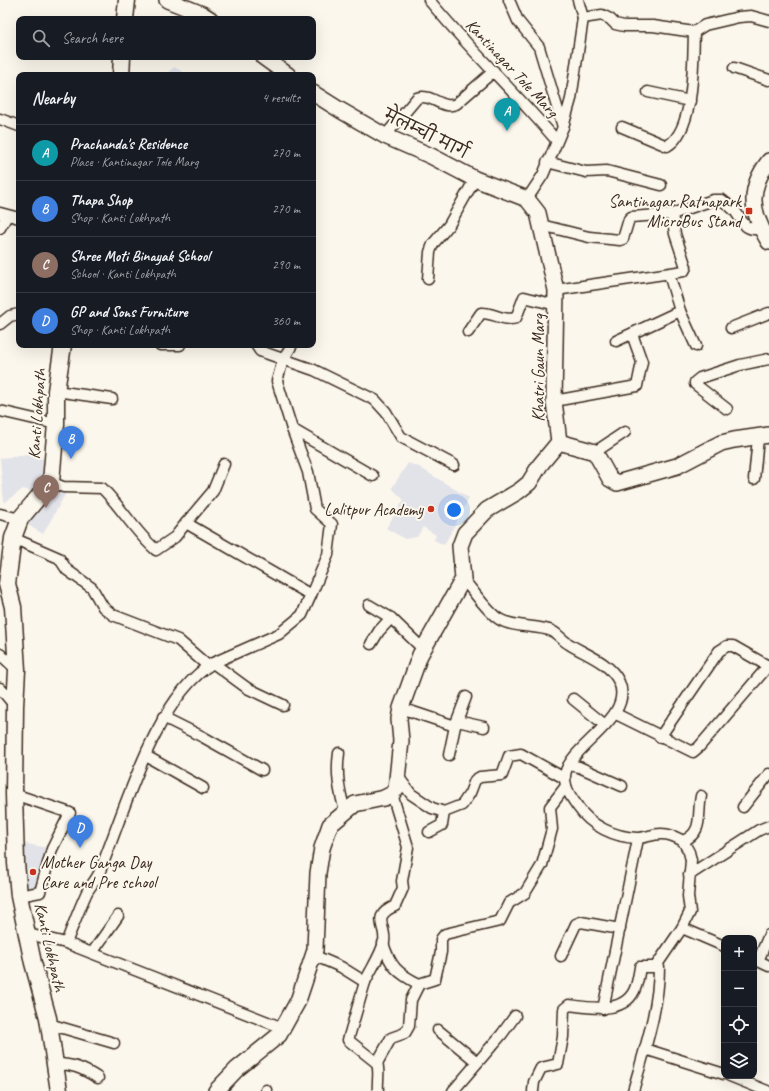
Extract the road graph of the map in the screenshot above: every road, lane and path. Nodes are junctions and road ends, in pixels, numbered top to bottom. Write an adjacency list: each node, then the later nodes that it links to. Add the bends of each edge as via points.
1 (128, 0): 6 (main road)
2 (167, 0): 7 (main road)
3 (429, 0): 14 (street, Kantinagar Tole Marg, via 451,27)
4 (509, 0): 23 (street, via 518,21 539,47)
5 (578, 0): 8 (street)
6 (125, 16)
7 (205, 16)
8 (583, 18): 10 (street, via 602,15 610,18 615,24 624,26 653,26); 23 (street, via 571,99)
9 (769, 21): 10 (street, via 751,16 705,25)
10 (694, 32): 20 (street)
11 (122, 60): 15 (main road)
12 (267, 60): 16 (main road)
13 (734, 68): 17 (street)
14 (494, 71): 25 (street, via 452,106 427,96 417,98); 26 (street, Kantinagar Tole Marg)
15 (121, 72)
16 (284, 72)
17 (769, 80)
18 (648, 92): 20 (street)
19 (316, 95): 25 (main road, मेलम्ची मार्ग)
20 (690, 101): 24 (street, via 678,136 667,146)
21 (0, 119): 22 (street)
22 (16, 125)
23 (563, 127): 26 (street)
24 (622, 127)
25 (385, 136): 29 (main road, मेलम्ची मार्ग)
26 (556, 140): 27 (street)
27 (547, 162): 30 (street, via 586,172 607,171); 31 (street, via 543,175)
28 (769, 162): 37 (main road, via 755,184 753,196)
29 (475, 179): 31 (main road, मेलम्ची मार्ग); 39 (street, via 449,225 433,244)
30 (661, 186)
31 (527, 199): 35 (main road, Khatri Gaun Marg, via 538,213)
32 (3, 214): 34 (street); 36 (street)
33 (672, 214): 35 (street, via 631,217 623,239 620,240 589,237); 37 (street, via 713,200 722,200 734,210 744,225); 38 (street, via 675,234 686,267 684,271)
34 (16, 217)
35 (541, 225): 40 (main road, Khatri Gaun Marg)
36 (0, 228)
37 (765, 236)
38 (669, 274): 40 (street); 41 (street)
39 (428, 279)
40 (556, 297): 46 (street, via 524,297 516,318 481,313); 57 (main road, Khatri Gaun Marg)
41 (680, 311): 47 (street); 49 (street)
42 (769, 313): 45 (street)
43 (16, 315): 44 (street)
44 (0, 324)
45 (731, 328)
46 (468, 332)
47 (632, 334): 48 (street); 57 (street, via 642,362 637,386)
48 (616, 342)
49 (696, 346)
50 (63, 348): 55 (main road, Kanti Lokhpath)
51 (258, 348): 53 (street)
52 (290, 348): 53 (street)
53 (283, 360): 61 (street, via 277,381); 67 (street, via 314,370 375,400 386,412 400,437)
54 (769, 360): 58 (street, via 740,365 695,382)
55 (56, 391): 56 (street); 60 (main road, Kanti Lokhpath)
56 (112, 399)
57 (554, 401): 64 (main road, Khatri Gaun Marg)
58 (727, 409)
59 (0, 411): 60 (street)
60 (56, 424): 70 (main road, Kanti Lokhpath)
61 (292, 429): 68 (street); 76 (street, via 308,472 315,509 332,524 328,555)
62 (625, 432): 65 (street)
63 (764, 437): 65 (main road, via 721,443 677,466 617,483 610,479); 69 (street)
64 (559, 442): 65 (main road); 75 (main road, Khatri Gaun Marg, via 529,483 487,510 465,532 460,546)
65 (595, 452)
66 (224, 464): 73 (street, via 213,492)
67 (454, 465)
68 (374, 476)
69 (754, 479)
70 (51, 482): 72 (main road, Kanti Lokhpath); 73 (street, via 63,487 102,488 116,502 141,536 156,550 175,537)
71 (0, 514): 72 (street)
72 (20, 519): 74 (main road, Kanti Lokhpath)
73 (186, 523): 76 (street)
74 (13, 538): 82 (street, via 59,558 67,570 92,588 103,607 112,615 178,640); 84 (main road, Kanti Lokhpath, via 7,584 13,607)
75 (462, 572): 80 (main road); 91 (street, via 499,619 552,632 610,670 619,683 621,698)
76 (311, 595): 82 (street, via 302,615 279,634)
77 (369, 605): 78 (street)
78 (391, 618): 79 (street); 80 (street)
79 (371, 644)
80 (423, 649): 90 (main road)
81 (0, 654): 84 (street)
82 (210, 664): 88 (street, via 247,688); 92 (street, via 187,685)
83 (768, 665): 96 (street, via 696,750 689,752); 96 (street, via 733,646 727,646 719,651)
84 (17, 670): 89 (main road, Kanti Lokhpath)
85 (0, 688): 89 (street)
86 (466, 697): 93 (street)
87 (573, 700): 94 (street)
88 (283, 705)
89 (15, 706): 107 (main road, Kanti Lokhpath)
90 (400, 708): 93 (street); 103 (main road)
91 (616, 714): 94 (street); 96 (street)
92 (163, 718): 99 (street); 101 (street)
93 (456, 724): 95 (street); 98 (street)
94 (605, 725): 100 (street)
95 (484, 727)
96 (660, 737)
97 (339, 753): 111 (street, via 339,790)
98 (448, 755)
99 (146, 756): 106 (street); 124 (street, via 99,872 87,892)
100 (569, 765): 104 (street); 105 (street)
101 (262, 770)
102 (769, 774): 110 (street)
103 (397, 775): 108 (main road, via 396,789); 112 (street, via 411,794 432,808)
104 (565, 782): 112 (street, via 521,754 515,754 509,756 502,775 480,776 475,780 462,806); 115 (street, via 568,793 582,812 608,833); 135 (street, via 550,807 552,829 542,864 525,893 509,903 500,921 445,934 441,939 435,979)
105 (622, 786)
106 (203, 788)
107 (14, 794): 118 (main road, Kanti Lokhpath); 118 (street, via 70,813 52,849 40,892)
108 (392, 794): 111 (main road, via 355,804); 125 (street, via 408,847 403,888 395,906 387,909 382,916 380,924 384,934)
109 (701, 796): 116 (street, via 698,827 691,837)
110 (743, 807)
111 (346, 810): 128 (main road, via 330,825 322,848 318,874 316,950)
112 (444, 812): 114 (street, via 442,825)
113 (769, 826): 117 (street)
114 (429, 832)
115 (638, 838): 116 (street, via 660,832); 121 (street)
116 (683, 841): 117 (street, via 690,860)
117 (689, 875): 120 (street, via 690,912)
118 (19, 896): 122 (main road, Kanti Lokhpath)
119 (118, 916): 127 (street)
120 (682, 928): 126 (street); 132 (street)
121 (620, 929): 129 (street, via 581,922 576,924); 136 (street)
122 (28, 934): 124 (street); 138 (main road, Kanti Lokhpath)
123 (769, 935): 130 (street)
124 (66, 943): 127 (street)
125 (383, 943): 134 (street); 135 (street, via 388,960 397,970)
126 (721, 945)
127 (92, 953): 139 (street)
128 (313, 955): 134 (street, via 341,967); 139 (main road, via 298,1001)
129 (561, 956)
130 (757, 958)
131 (757, 960): 133 (street)
132 (656, 966): 136 (street, via 640,967 636,987 631,995 619,1005); 142 (street, via 659,967 659,989)
133 (769, 966)
134 (365, 982): 144 (street, via 348,1040)
135 (418, 984): 144 (street, via 411,1000 409,1026 405,1033 390,1038)
136 (603, 1009): 153 (street, via 569,1005 564,1009 563,1037 558,1064 541,1068 534,1082)
137 (515, 1016): 143 (street)
138 (48, 1024): 141 (street); 145 (main road, Kanti Lokhpath)
139 (283, 1028): 149 (main road, via 279,1035 237,1069)
140 (438, 1030): 143 (street)
141 (114, 1043)
142 (645, 1049): 146 (street); 154 (street)
143 (477, 1062): 152 (street)
144 (377, 1063): 151 (street)
145 (54, 1064): 147 (street, via 65,1063 82,1068); 150 (main road, Kanti Lokhpath)
146 (721, 1073)
147 (98, 1078)
148 (737, 1079): 155 (street)
149 (219, 1088)
150 (58, 1091)
151 (378, 1091)
152 (453, 1091)
153 (533, 1091)
154 (633, 1091)
155 (767, 1091)

